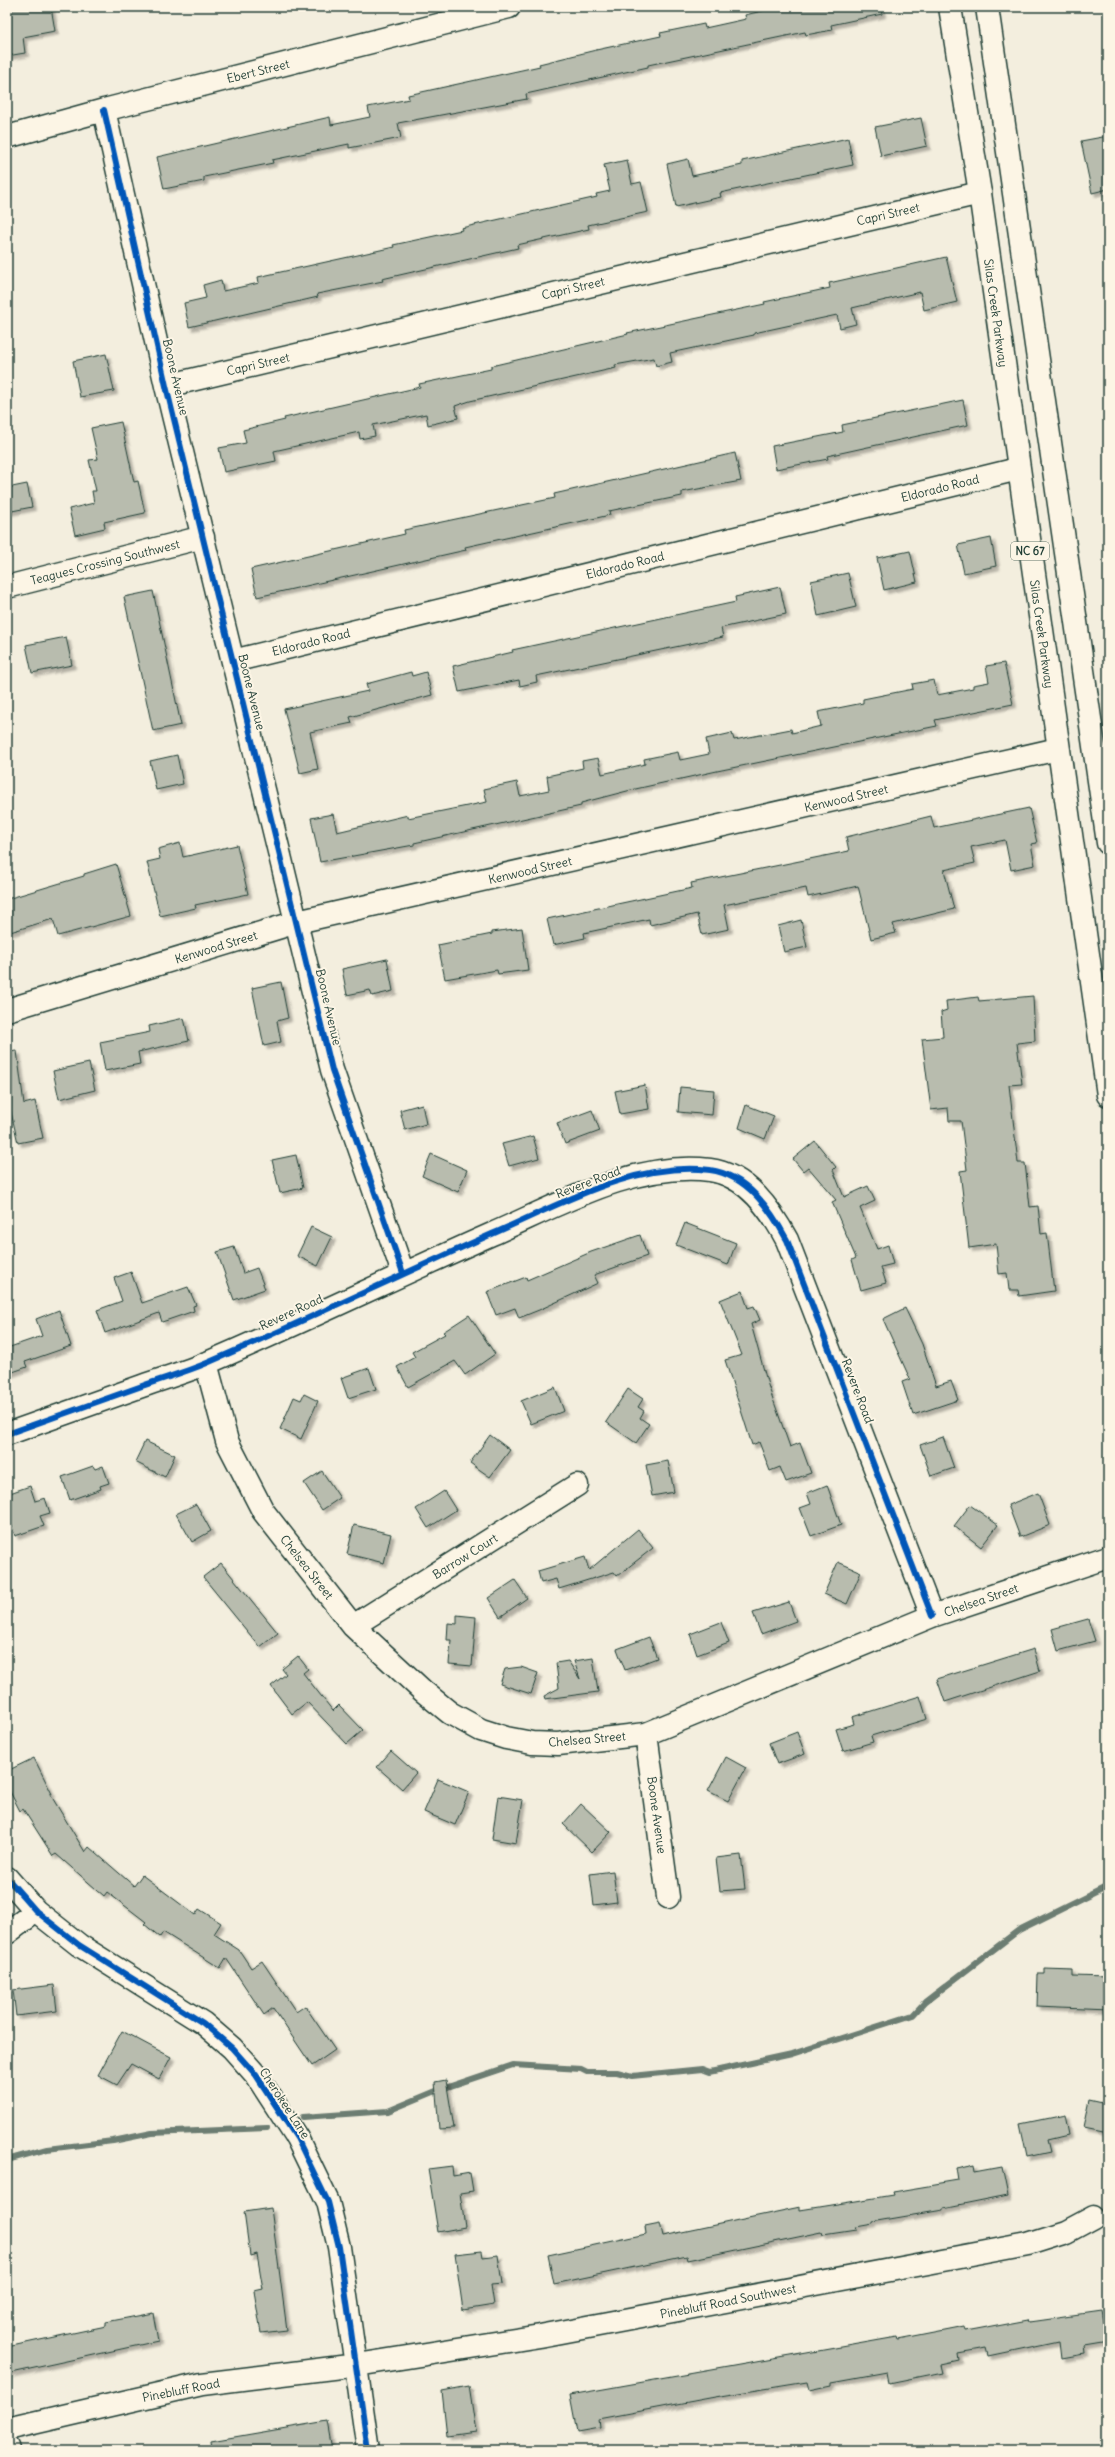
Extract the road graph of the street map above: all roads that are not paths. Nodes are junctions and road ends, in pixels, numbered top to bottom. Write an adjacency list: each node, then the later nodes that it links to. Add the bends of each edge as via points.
1 (509, 7): 4 (street, Ebert Street)
2 (950, 7): 6 (street, Silas Creek Parkway / NC 67)
3 (987, 7): 13 (street, NC 67)
4 (104, 110): 5 (street, Ebert Street); 7 (street, Boone Avenue)
5 (7, 137)
6 (980, 193): 7 (street, Capri Street); 8 (street, Silas Creek Parkway / NC 67)
7 (166, 386): 9 (street, Boone Avenue)
8 (1018, 469): 11 (street, Eldorado Road); 12 (street, Silas Creek Parkway / NC 67)
9 (203, 537): 10 (street, Teagues Crossing Southwest); 11 (street, Boone Avenue)
10 (7, 587)
11 (233, 661): 15 (street, Boone Avenue)
12 (1058, 749): 15 (street, Kenwood Street); 17 (street, Silas Creek Parkway / NC 67)
13 (1108, 839): 14 (street, NC 67)
14 (1108, 843)
15 (297, 922): 16 (street, Kenwood Street); 18 (street, Boone Avenue, via 332,1070)
16 (7, 1010)
17 (1108, 1095)
18 (403, 1273): 19 (street, Revere Road); 23 (street, Revere Road, via 576,1197 626,1179 660,1171 695,1169 713,1170 744,1185 774,1217 787,1240)
19 (206, 1364): 20 (street, Revere Road); 24 (street, Chelsea Street, via 227,1441 263,1511)
20 (7, 1434)
21 (577, 1485): 24 (street, Barrow Court)
22 (1108, 1557): 23 (street, Chelsea Street)
23 (932, 1616): 25 (street, Chelsea Street)
24 (353, 1626): 25 (street, Chelsea Street, via 422,1691 450,1713 481,1730 506,1738 552,1744)
25 (646, 1734): 27 (street, Boone Avenue)
26 (7, 1878): 28 (street, Cherokee Lane)
27 (668, 1897)
28 (36, 1911): 29 (street); 31 (street, Cherokee Lane, via 85,1949 203,2023 232,2048 256,2076 297,2138 328,2202 339,2247)
29 (7, 1933)
30 (1094, 2217): 31 (street, Pinebluff Road Southwest, via 1066,2232 1028,2244 540,2336)
31 (357, 2365): 32 (street, Pinebluff Road, via 202,2384); 33 (street, Cherokee Lane)
32 (7, 2429)
33 (368, 2450)

